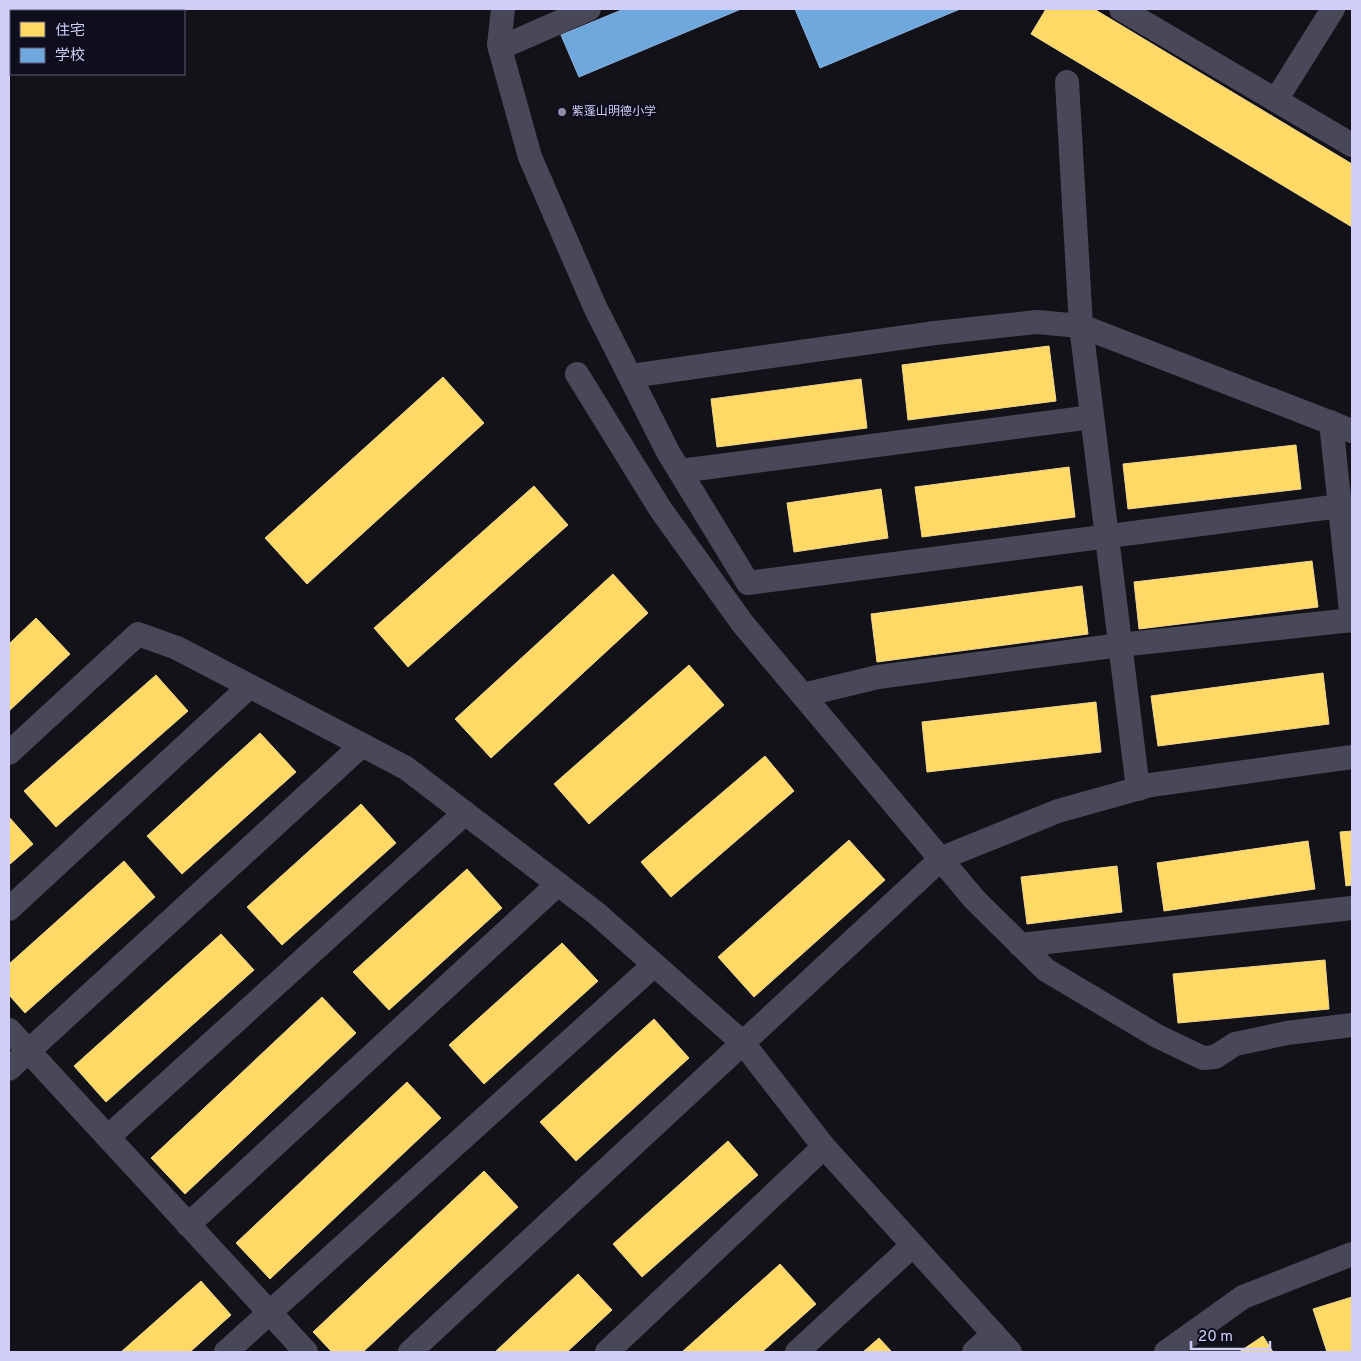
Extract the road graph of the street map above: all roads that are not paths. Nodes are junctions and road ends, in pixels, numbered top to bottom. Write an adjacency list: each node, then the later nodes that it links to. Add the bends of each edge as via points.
1 (502, 9): 5 (street)
2 (590, 9): 5 (street)
3 (1121, 9): 7 (street)
4 (1333, 9): 7 (street)
5 (500, 48): 11 (street, via 530,157 595,307)
6 (1067, 82): 9 (street)
7 (1276, 100): 8 (street)
8 (1352, 145)
9 (1081, 326): 11 (street, via 1028,323); 12 (street); 13 (street)
10 (577, 374): 20 (street, via 661,510 742,624)
11 (631, 376): 14 (street)
12 (1092, 417): 14 (street); 16 (street)
13 (1342, 427): 15 (street)
14 (680, 471): 16 (street, via 748,583)
15 (1340, 506): 16 (street); 17 (street)
16 (1107, 535): 18 (street)
17 (1352, 621): 18 (street)
18 (1120, 645): 20 (street, via 878,677); 24 (street)
19 (250, 686): 21 (street); 22 (street, via 177,648 138,634); 29 (street)
20 (803, 695): 26 (street)
21 (362, 745): 25 (street, via 406,768); 35 (street)
22 (9, 753)
23 (1352, 757): 24 (street)
24 (1138, 789): 26 (street, via 1058,811)
25 (465, 813): 27 (street); 37 (street)
26 (942, 858): 30 (street, via 975,900); 34 (street)
27 (558, 884): 31 (street); 39 (street)
28 (1352, 908): 30 (street)
29 (9, 909)
30 (1020, 945): 32 (street, via 1046,970 1157,1036 1203,1058 1215,1057 1235,1044 1287,1033)
31 (654, 965): 34 (street); 42 (street)
32 (1352, 1025)
33 (9, 1030): 35 (street)
34 (743, 1043): 38 (street); 46 (street)
35 (29, 1052): 36 (street); 37 (street)
36 (9, 1070)
37 (108, 1137): 39 (street)
38 (824, 1147): 40 (street); 47 (street)
39 (188, 1224): 42 (street)
40 (912, 1246): 43 (street); 48 (street)
41 (1352, 1254): 51 (street, via 1243,1297)
42 (269, 1312): 44 (street); 45 (street)
43 (994, 1334): 49 (street); 50 (street)
44 (226, 1352)
45 (306, 1352)
46 (410, 1352)
47 (607, 1352)
48 (797, 1352)
49 (974, 1352)
50 (1010, 1352)
51 (1166, 1352)

